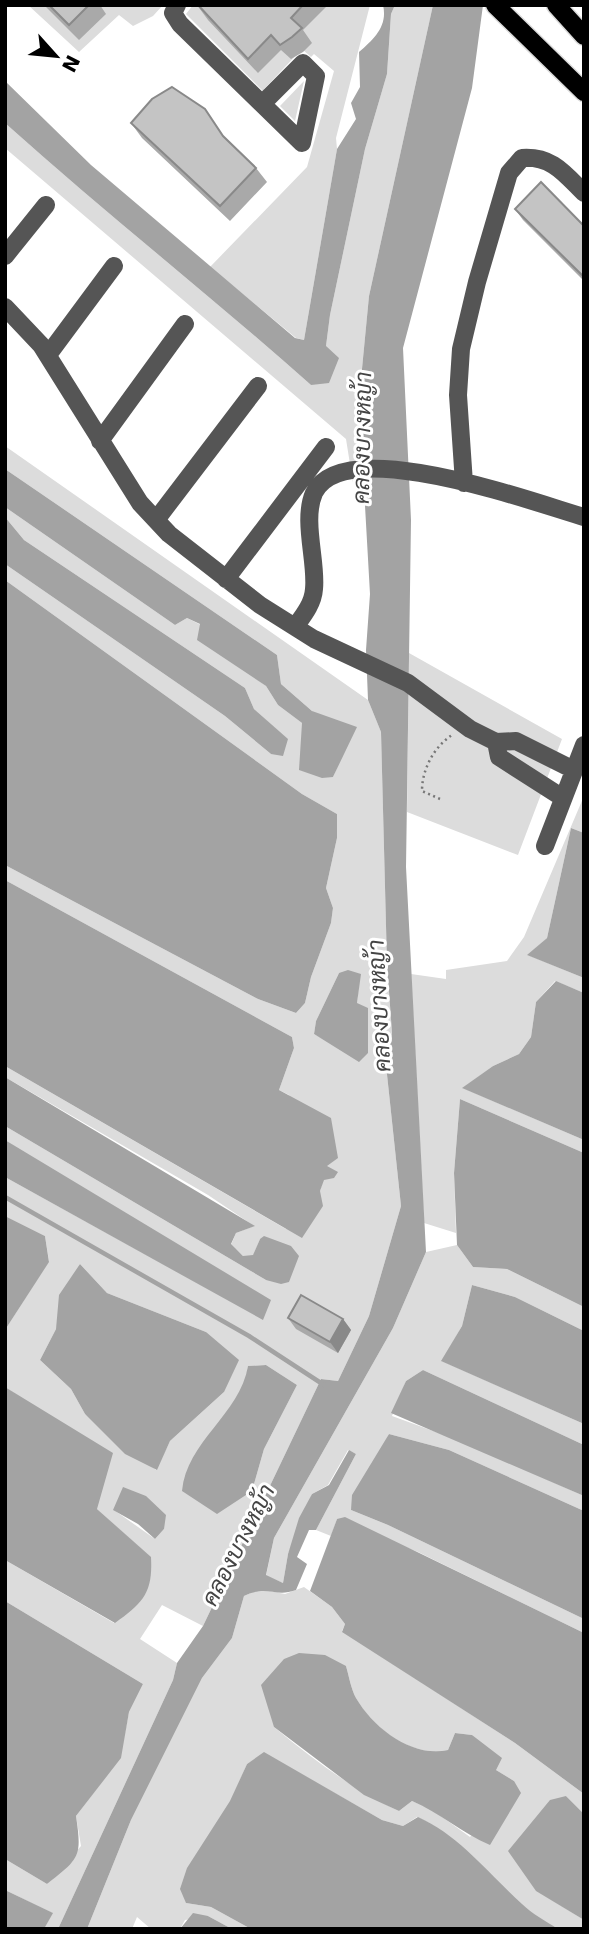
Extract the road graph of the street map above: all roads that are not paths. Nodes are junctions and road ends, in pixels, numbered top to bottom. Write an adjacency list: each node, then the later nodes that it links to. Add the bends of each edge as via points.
1 (177, 5): 6 (street, via 173,13 180,24)
2 (556, 5): 4 (main road)
3 (496, 6): 5 (main road)
4 (583, 33)
5 (584, 92)
6 (262, 104)
7 (584, 193): 17 (street, via 540,157 522,158 509,173 461,349 458,395)
8 (46, 205): 9 (street)
9 (5, 256)
10 (114, 266): 13 (street)
11 (5, 307): 13 (street)
12 (185, 324): 15 (street)
13 (48, 355): 15 (street)
14 (258, 386): 19 (street)
15 (100, 440): 19 (street)
16 (326, 447): 20 (street)
17 (464, 483): 18 (street); 21 (street, via 414,471 354,470 328,478 314,494 309,534 314,589)
18 (584, 517)
19 (156, 520): 20 (street)
20 (226, 579): 21 (street)
21 (295, 627): 22 (street, via 408,682)
22 (496, 742): 24 (street, via 516,741); 25 (street, via 499,757)
23 (584, 746): 24 (street)
24 (574, 770): 25 (street)
25 (563, 798): 26 (street)
26 (545, 846)

